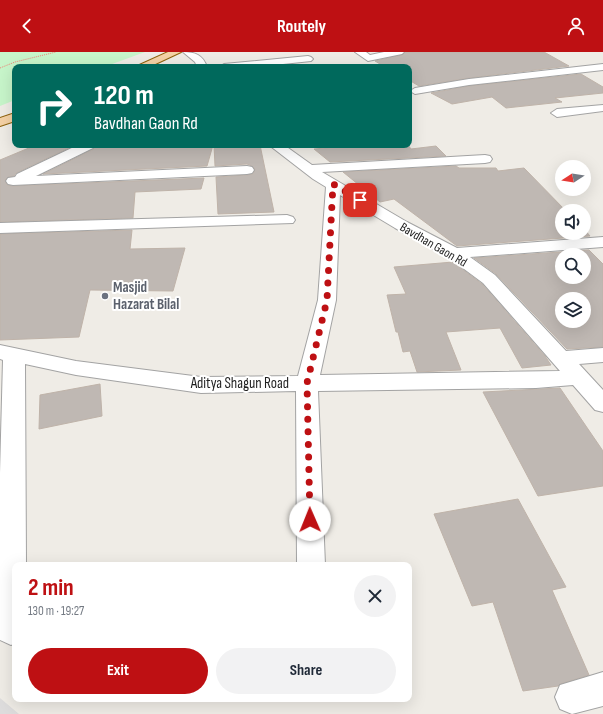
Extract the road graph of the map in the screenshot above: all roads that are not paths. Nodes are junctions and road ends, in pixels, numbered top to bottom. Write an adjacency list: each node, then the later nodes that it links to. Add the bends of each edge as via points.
1 (176, 52): 6 (main road)
2 (188, 52): 7 (street)
3 (360, 52): 4 (street, via 368,58)
4 (399, 52)
5 (308, 59): 8 (street)
6 (147, 64)
7 (201, 64)
8 (237, 64)
9 (602, 68): 10 (street, via 468,82)
10 (415, 91)
11 (603, 108): 12 (street)
12 (557, 113)
13 (12, 118): 14 (main road)
14 (0, 122)
15 (82, 148): 20 (street)
16 (280, 148): 18 (street, Bavdhan Gaon Rd)
17 (485, 159): 18 (street)
18 (309, 169): 21 (street, Bavdhan Gaon Rd)
19 (247, 170): 20 (street)
20 (14, 181): 22 (street)
21 (333, 184): 26 (street, Bavdhan Gaon Rd); 31 (street, via 327,300)
22 (0, 187)
23 (287, 220): 24 (street)
24 (0, 228)
25 (603, 242): 26 (street)
26 (454, 253): 29 (street, Bavdhan Gaon Rd, via 489,279)
27 (7, 354): 31 (street, Aditya Shagun Road, via 76,368 201,385); 34 (street)
28 (603, 355): 29 (street)
29 (562, 358): 30 (street, Bavdhan Gaon Rd)
30 (579, 377): 31 (street, Aditya Shagun Road, via 536,380); 32 (street, Bavdhan Gaon Rd)
31 (307, 383): 33 (street)
32 (603, 404)
33 (311, 562)
34 (11, 630)
35 (603, 689): 36 (street)
36 (572, 697)

